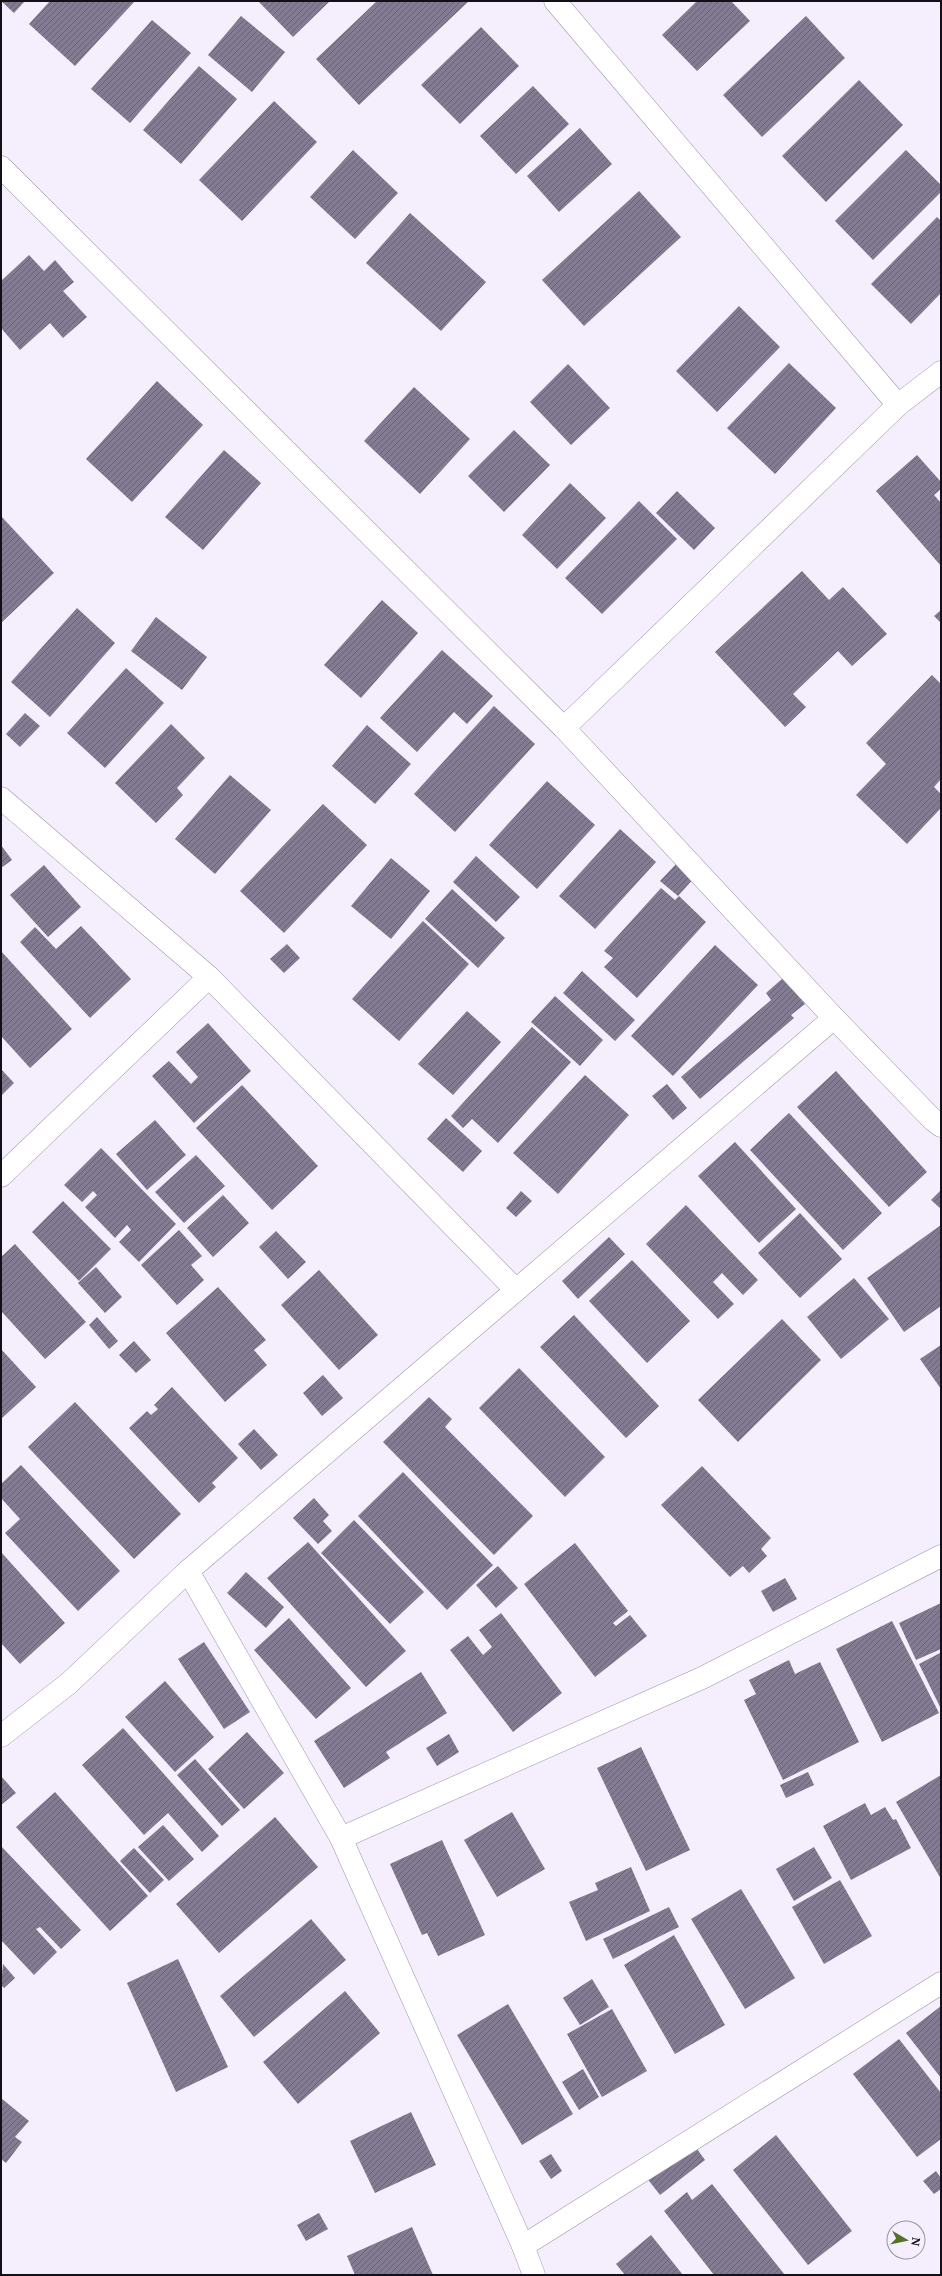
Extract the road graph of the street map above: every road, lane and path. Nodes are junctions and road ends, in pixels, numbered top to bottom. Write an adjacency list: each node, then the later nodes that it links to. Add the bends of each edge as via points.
1 (555, 1): 4 (street)
2 (5, 179): 5 (street)
3 (941, 372): 4 (street)
4 (898, 405): 5 (street)
5 (564, 728): 8 (street)
6 (1, 798): 7 (street)
7 (209, 977): 10 (street); 11 (street)
8 (834, 1018): 9 (street); 11 (street)
9 (941, 1126)
10 (1, 1176)
11 (516, 1290): 13 (street)
12 (941, 1556): 15 (street, via 702,1678)
13 (188, 1572): 14 (street, via 68,1684); 15 (street)
14 (1, 1736)
15 (341, 1838): 17 (street)
16 (941, 1983): 17 (street)
17 (523, 2246): 18 (street)
18 (534, 2275)

